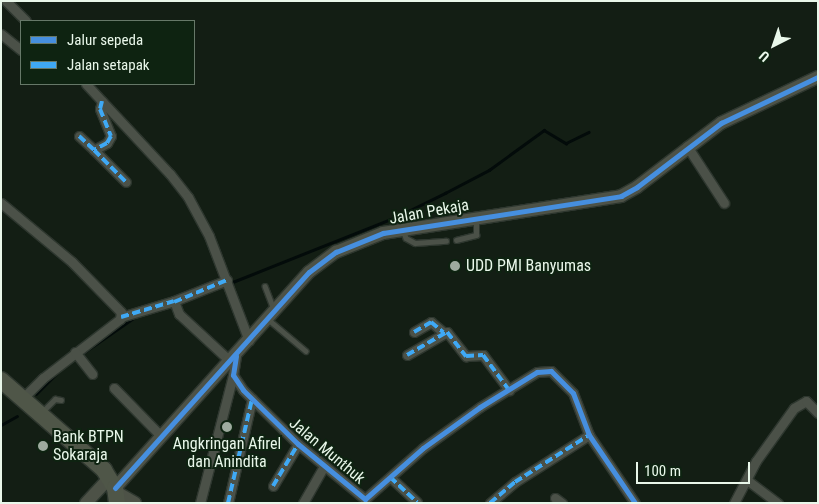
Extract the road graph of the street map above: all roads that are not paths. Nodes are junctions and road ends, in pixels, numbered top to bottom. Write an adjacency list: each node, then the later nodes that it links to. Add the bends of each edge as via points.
1 (6, 1): 2 (street)
2 (25, 20)
3 (1, 34): 4 (street)
4 (20, 49)
5 (818, 77): 9 (street, Jalan Pekaja, via 721,122)
6 (87, 85): 7 (street)
7 (102, 101): 10 (street, via 100,109 112,136); 18 (street, via 188,197 210,236)
8 (79, 136): 10 (street)
9 (687, 146): 13 (street); 14 (street, Jalan Pekaja, via 621,196)
10 (94, 150): 11 (street)
11 (126, 182)
12 (1, 203): 22 (street, via 104,292 116,304)
13 (724, 203)
14 (475, 217): 15 (street, Jalan Pekaja); 16 (lane, via 476,236)
15 (403, 229): 17 (lane, via 406,238 415,243); 21 (street, Jalan Pekaja, via 366,238 336,252 309,272)
16 (456, 240)
17 (446, 241)
18 (228, 283): 20 (street); 25 (street)
19 (265, 286): 21 (lane)
20 (175, 305): 22 (street); 29 (street)
21 (271, 315): 25 (street, Jalan Pekaja); 26 (lane)
22 (121, 317): 27 (street)
23 (414, 332): 24 (street, via 431,322)
24 (443, 332): 28 (street); 34 (street, via 449,334 469,357 479,353 483,355)
25 (249, 341): 29 (street, Jalan Pekaja)
26 (306, 351)
27 (78, 355): 30 (street); 35 (street)
28 (407, 355)
29 (233, 359): 31 (street); 41 (street, Jalan Pekaja)
30 (92, 374)
31 (233, 375): 36 (street, Jalan Munthuk); 51 (street)
32 (5, 386): 35 (highway)
33 (114, 388): 41 (street)
34 (508, 390): 40 (street, Jalan Munthuk, via 537,372 551,371 573,393); 44 (street, Jalan Munthuk, via 447,430)
35 (23, 398): 39 (highway)
36 (252, 399): 42 (street, Jalan Munthuk); 52 (street)
37 (61, 400): 39 (lane, via 55,399)
38 (818, 413): 45 (street, via 806,401 800,402 782,422)
39 (40, 414): 47 (highway)
40 (588, 435): 54 (street, via 515,482); 55 (street)
41 (161, 436): 47 (street, Jalan Pekaja)
42 (298, 444): 43 (street, Jalan Munthuk); 46 (street)
43 (324, 466): 44 (street, Jalan Munthuk, via 365,499); 53 (street)
44 (390, 477): 48 (street)
45 (747, 480): 56 (street); 57 (street)
46 (273, 486)
47 (115, 490): 49 (street, Jalan Pekaja); 50 (street)
48 (417, 502)
49 (86, 503)
50 (135, 503)
51 (200, 503)
52 (228, 503)
53 (303, 503)
54 (490, 503)
55 (635, 503)
56 (734, 503)
57 (778, 503)

